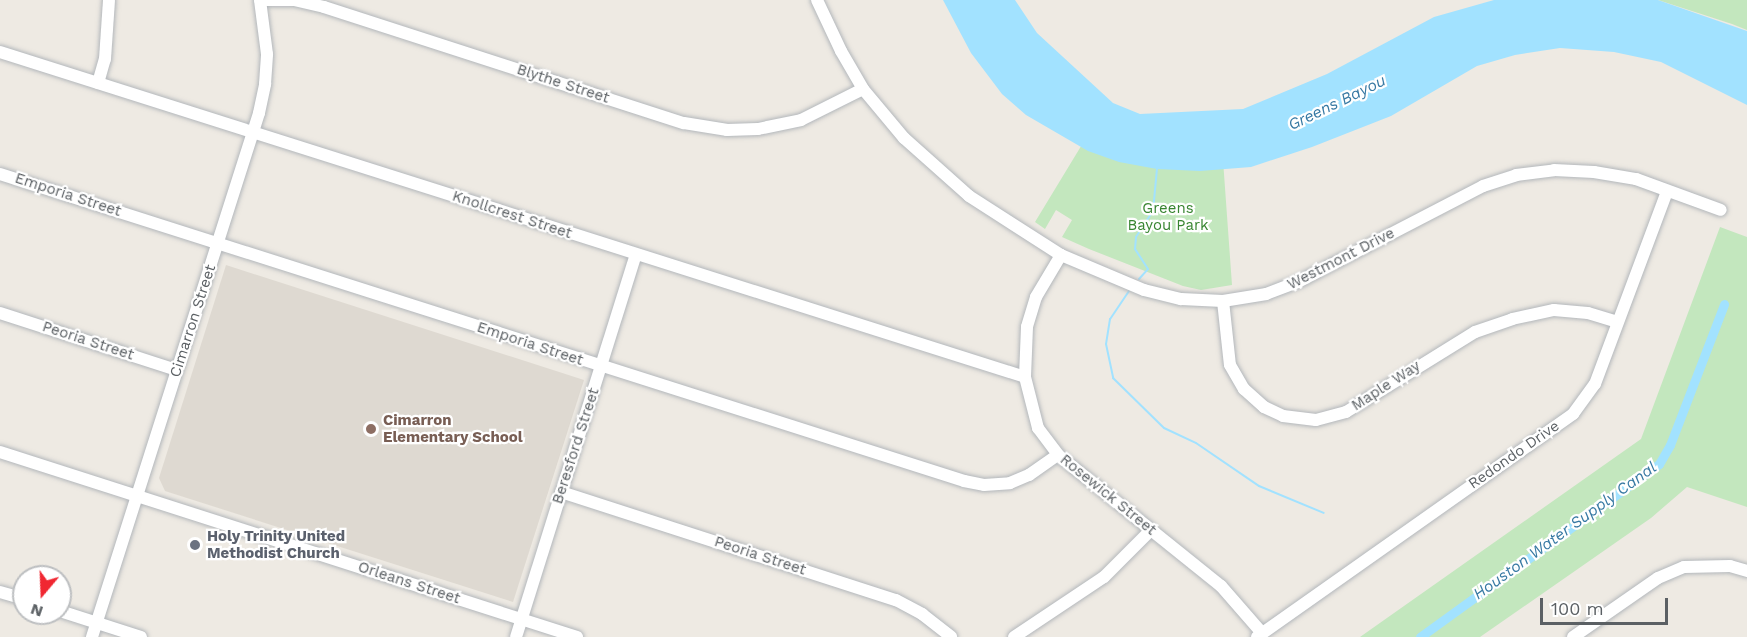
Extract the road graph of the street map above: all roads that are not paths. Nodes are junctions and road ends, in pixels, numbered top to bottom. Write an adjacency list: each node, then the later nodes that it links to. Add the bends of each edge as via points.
1 (109, 0): 5 (street, via 105,59)
2 (260, 0): 6 (street, Blythe Street, via 294,0 324,7 684,123 727,130 758,129 801,120); 7 (street, Cimarron Street, via 265,84)
3 (817, 0): 6 (street, Westmont Drive)
4 (0, 52): 5 (street, Knollcrest Street)
5 (98, 83): 7 (street, Knollcrest Street)
6 (863, 89): 13 (street, Westmont Drive, via 933,167 969,196)
7 (253, 132): 11 (street, Cimarron Street); 12 (street, Knollcrest Street)
8 (0, 174): 11 (street, Emporia Street)
9 (1667, 191): 10 (street, Westmont Drive); 14 (street, Westmont Drive, via 1636,179 1594,172 1554,170 1516,175 1483,186 1298,282 1266,294); 16 (street, Redondo Drive)
10 (1721, 210)
11 (218, 243): 17 (street, Emporia Street); 18 (street, Cimarron Street)
12 (636, 255): 17 (street, Beresford Street); 19 (street, Knollcrest Street)
13 (1061, 255): 14 (street, Westmont Drive, via 1144,290 1180,299); 19 (street, Rosewick Street, via 1036,297 1027,327)
14 (1223, 301): 16 (street, Maple Way, via 1230,365 1244,389 1264,407 1283,416 1316,420 1346,412 1475,332 1512,319 1554,310 1588,313)
15 (0, 313): 18 (street, Peoria Street)
16 (1618, 322): 29 (street, Redondo Drive, via 1595,384 1573,414)
17 (601, 367): 21 (street, Emporia Street, via 964,482 1010,483); 22 (street, Beresford Street)
18 (176, 370): 23 (street, Cimarron Street)
19 (1025, 377): 21 (street, Rosewick Street, via 1038,428)
20 (0, 452): 23 (street, Orleans Street)
21 (1058, 455): 24 (street, Rosewick Street)
22 (561, 492): 27 (street, Beresford Street); 34 (street, Peoria Street, via 896,600)
23 (136, 495): 27 (street, Orleans Street); 28 (street, Cimarron Street)
24 (1151, 530): 29 (street, Rosewick Street, via 1221,586); 35 (street, via 1104,577)
25 (1747, 571): 36 (street, via 1730,566 1684,567 1658,578)
26 (72, 615): 28 (street)
27 (521, 619): 32 (street, Beresford Street); 33 (street, Orleans Street)
28 (97, 623): 30 (street, Cimarron Street); 31 (street)
29 (1260, 635)
30 (92, 637)
31 (141, 637)
32 (516, 637)
33 (577, 637)
34 (951, 637)
35 (1014, 637)
36 (1573, 637)

